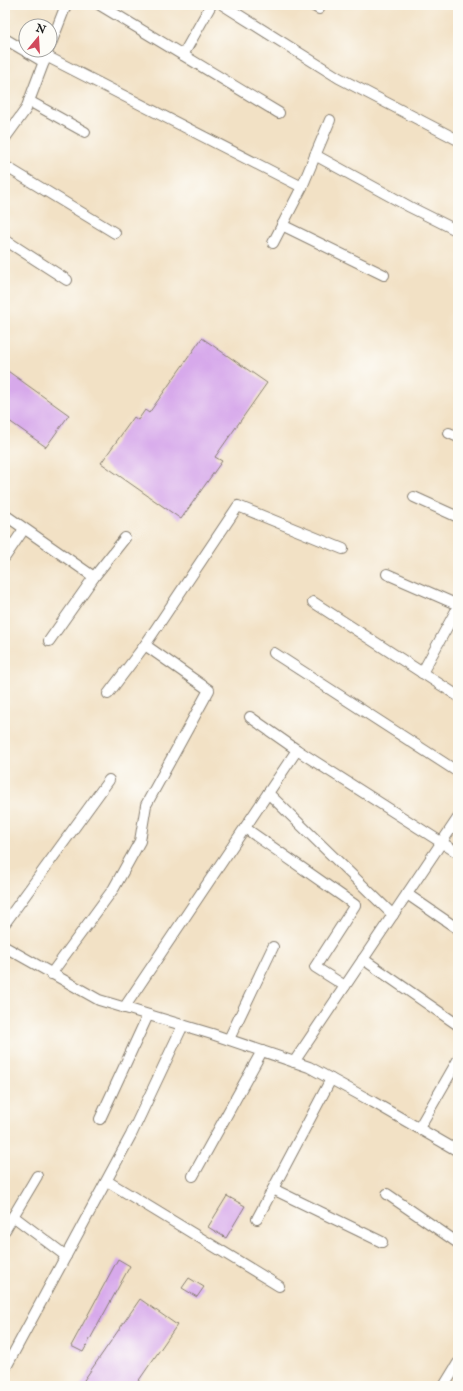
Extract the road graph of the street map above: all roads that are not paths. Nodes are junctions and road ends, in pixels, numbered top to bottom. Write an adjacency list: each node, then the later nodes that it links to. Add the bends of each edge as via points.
1 (66, 5): 5 (street)
2 (100, 5): 8 (street)
3 (211, 5): 8 (street)
4 (223, 5): 17 (street, via 339,78)
5 (58, 26)
6 (5, 39): 7 (street)
7 (18, 44)
8 (183, 55): 12 (street)
9 (45, 58): 11 (street)
10 (55, 58): 20 (street)
11 (29, 101): 14 (street, via 26,109); 15 (street)
12 (279, 113)
13 (330, 120): 18 (street)
14 (8, 127): 16 (street)
15 (85, 132)
16 (5, 138)
17 (458, 140)
18 (315, 155): 20 (street); 22 (street)
19 (5, 166): 23 (street)
20 (302, 187): 21 (street)
21 (282, 225): 25 (street); 26 (street)
22 (458, 231)
23 (116, 233)
24 (5, 240): 27 (street)
25 (273, 243)
26 (384, 275)
27 (68, 280)
28 (414, 497): 30 (street)
29 (5, 515): 31 (street)
30 (458, 517)
31 (24, 529): 34 (street); 36 (street)
32 (125, 538): 36 (street)
33 (343, 549): 40 (street, via 238,506)
34 (5, 557)
35 (387, 574): 38 (street)
36 (94, 577): 39 (street)
37 (313, 602): 42 (street)
38 (458, 606): 42 (street)
39 (49, 641)
40 (145, 645): 43 (street); 61 (street, via 209,690 146,804 140,841 118,882)
41 (274, 653): 47 (street)
42 (422, 673): 44 (street)
43 (108, 694)
44 (458, 696)
45 (250, 717): 46 (street)
46 (297, 750): 49 (street); 52 (street)
47 (458, 772)
48 (109, 780): 56 (street)
49 (268, 792): 51 (street); 55 (street)
50 (458, 818): 52 (street)
51 (245, 828): 62 (street, via 355,905 315,967); 63 (street)
52 (442, 842): 53 (street); 54 (street)
53 (458, 853)
54 (407, 894): 55 (street); 57 (street)
55 (393, 915): 60 (street)
56 (5, 923)
57 (458, 928)
58 (273, 947): 67 (street)
59 (5, 948): 61 (street)
60 (363, 959): 62 (street); 66 (street)
61 (52, 974): 63 (street, via 99,1000)
62 (345, 986): 70 (street)
63 (124, 1008): 64 (street)
64 (148, 1015): 65 (street); 72 (street)
65 (183, 1025): 67 (street); 77 (street)
66 (458, 1025)
67 (229, 1039): 68 (street)
68 (262, 1051): 70 (street); 76 (street)
69 (458, 1060): 73 (street)
70 (294, 1062): 71 (street)
71 (332, 1079): 73 (street); 78 (street)
72 (100, 1120)
73 (419, 1128): 74 (street)
74 (458, 1151)
75 (37, 1176): 80 (street)
76 (193, 1176)
77 (107, 1181): 85 (street); 86 (street)
78 (273, 1190): 81 (street); 83 (street)
79 (387, 1194): 84 (street)
80 (13, 1216): 82 (street); 85 (street)
81 (257, 1219)
82 (5, 1230)
83 (382, 1242)
84 (458, 1243)
85 (66, 1256): 88 (street)
86 (279, 1286)
87 (458, 1363): 89 (street)
88 (5, 1368)
89 (444, 1386)

